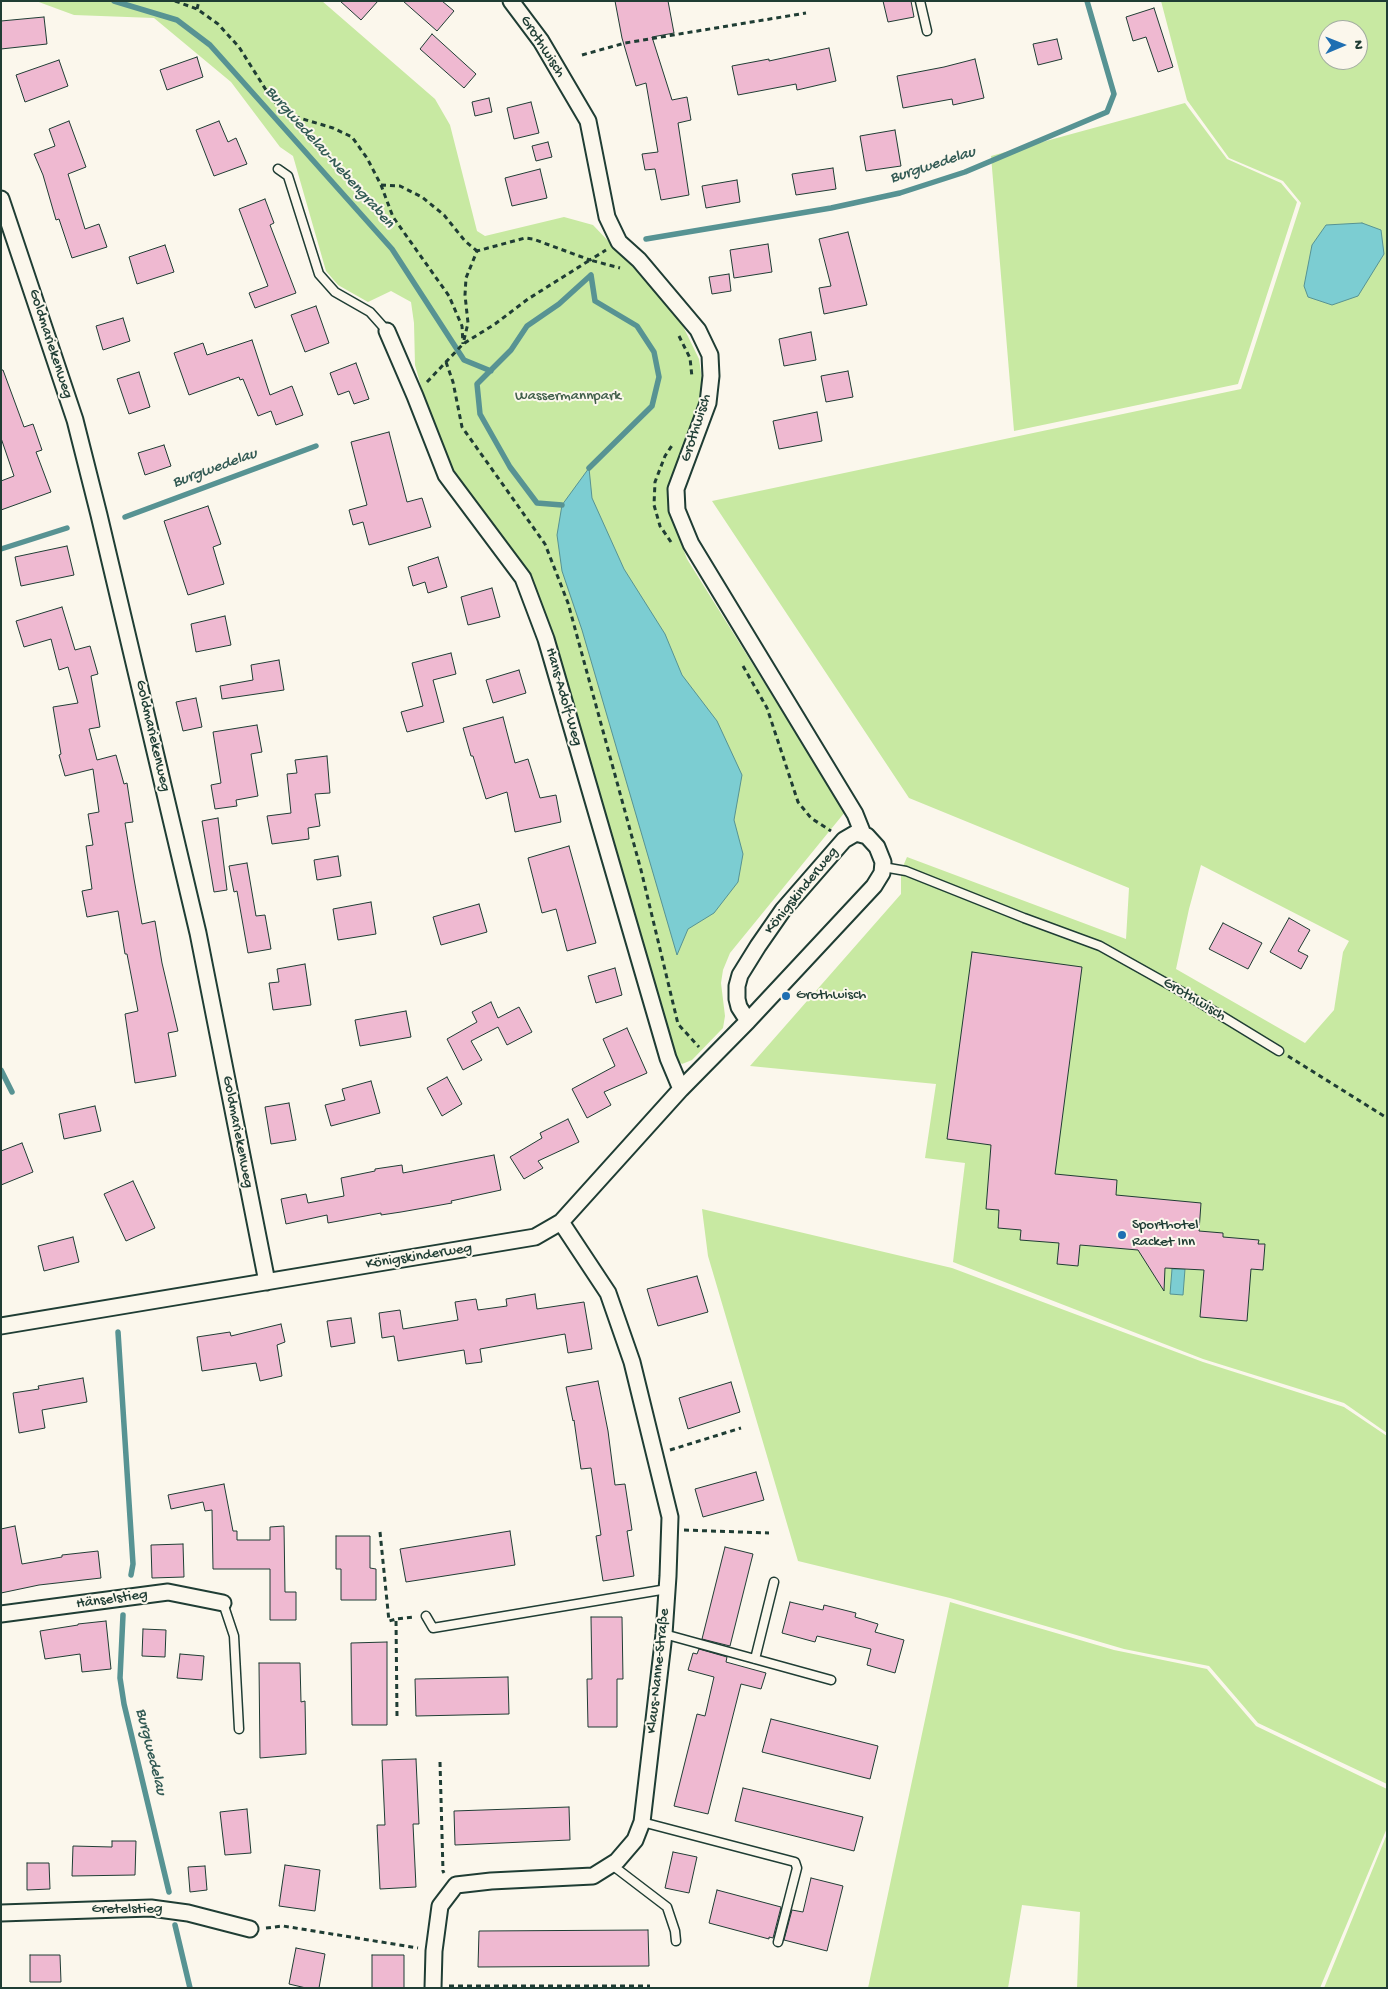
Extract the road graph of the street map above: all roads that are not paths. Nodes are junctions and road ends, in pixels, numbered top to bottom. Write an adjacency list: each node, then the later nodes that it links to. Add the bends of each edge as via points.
1 (511, 1): 7 (street, Grothwisch, via 541,41 588,121 607,217 619,242 639,260 698,330 710,354 712,376 708,403 676,490 677,510 691,544 855,814)
2 (920, 1): 3 (lane)
3 (927, 32)
4 (278, 168): 6 (lane, via 288,176 319,274 335,292 370,312)
5 (1, 199): 13 (street, Goldmariekenweg, via 75,420 100,515 198,933)
6 (386, 331): 11 (street, Hans-Adolf-Weg, via 446,475 527,587 546,640 668,1058)
7 (862, 834): 8 (street, via 877,847); 9 (street, Königskinderweg, via 850,836 828,856 783,910 740,975 737,999)
8 (883, 867): 9 (street, Königskinderweg, via 874,886); 10 (lane, Grothwisch, via 906,871 1100,946)
9 (748, 1021): 11 (street, Königskinderweg)
10 (1279, 1051)
11 (681, 1089): 12 (street, Königskinderweg)
12 (561, 1222): 13 (street, Königskinderweg, via 535,1237); 16 (street, Klaus-Nanne-Straße, via 608,1293 632,1362 670,1516)
13 (267, 1282): 14 (street, Königskinderweg)
14 (1, 1326)
15 (774, 1582): 21 (lane)
16 (667, 1589): 19 (lane, via 433,1628); 20 (street, Klaus-Nanne-Straße)
17 (222, 1604): 18 (street, Hänselstieg, via 168,1592); 23 (lane, via 234,1636)
18 (1, 1614)
19 (426, 1616)
20 (664, 1634): 21 (lane); 24 (street, Klaus-Nanne-Straße)
21 (755, 1659): 22 (lane)
22 (831, 1680)
23 (239, 1729)
24 (642, 1822): 25 (street, Klaus-Nanne-Straße, via 635,1840); 29 (lane, via 795,1862 797,1868)
25 (612, 1865): 28 (lane, via 667,1907); 30 (street, Klaus-Nanne-Straße, via 593,1876 456,1886 440,1906)
26 (1, 1913): 27 (street, Gretelstieg, via 151,1908 188,1913)
27 (250, 1929)
28 (676, 1941)
29 (778, 1942)
30 (433, 1987)

